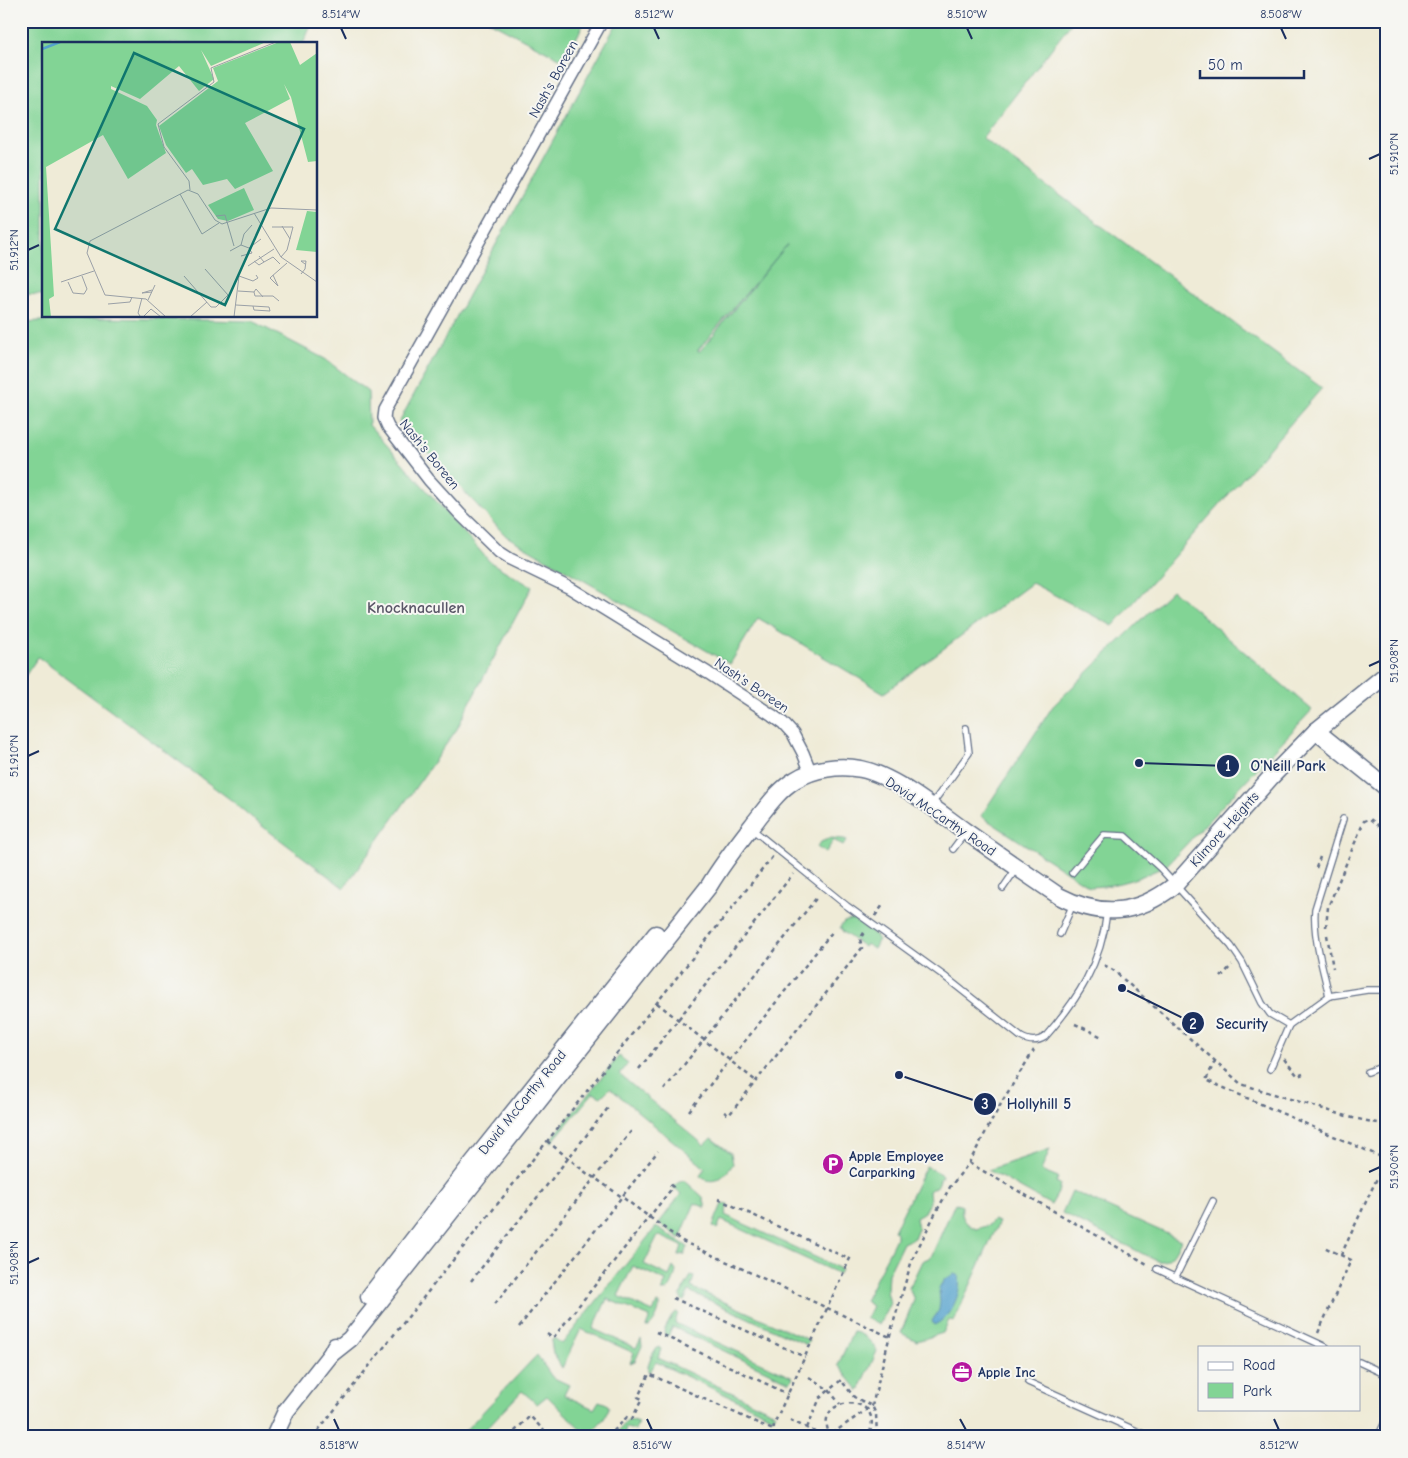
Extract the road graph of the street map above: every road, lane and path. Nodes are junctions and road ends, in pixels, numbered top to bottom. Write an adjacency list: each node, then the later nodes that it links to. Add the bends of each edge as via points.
1 (602, 21): 7 (street, Nash's Boreen, via 385,410 384,418 430,480 499,552 570,588 772,715 792,734)
2 (1218, 21): 3 (path)
3 (1215, 24)
4 (1387, 674): 6 (street, Kilmore Heights)
5 (966, 728): 9 (lane, via 968,753)
6 (1316, 731): 8 (street); 19 (street, Kilmore Heights)
7 (811, 773): 9 (street, David McCarthy Road, via 845,767 862,769 885,778); 11 (street, David McCarthy Road, via 787,785)
8 (1387, 788)
9 (931, 807): 12 (street, David McCarthy Road)
10 (1343, 819): 30 (lane, via 1315,909)
11 (750, 828): 15 (lane); 96 (street, David McCarthy Road, via 725,859 701,879 479,1155 342,1331 331,1354 280,1420)
12 (966, 832): 14 (lane); 17 (street, David McCarthy Road)
13 (1387, 832): 30 (path, via 1370,819 1364,821 1328,907 1326,932 1334,966 1332,978)
14 (953, 849)
15 (778, 850): 16 (lane); 33 (path)
16 (798, 867): 20 (lane); 34 (path)
17 (1017, 868): 21 (lane); 22 (street, David McCarthy Road)
18 (1072, 873): 19 (lane, via 1104,835 1125,836)
19 (1175, 885): 23 (street, David McCarthy Road, via 1146,903); 36 (lane, via 1231,946 1270,1014)
20 (824, 888): 24 (lane); 38 (path)
21 (1003, 888)
22 (1074, 904): 23 (street, David McCarthy Road); 26 (lane)
23 (1107, 911): 27 (lane)
24 (869, 923): 39 (lane, via 944,976 1021,1037 1030,1041); 48 (path, via 860,939 862,948)
25 (833, 931): 41 (path)
26 (1060, 934)
27 (1095, 960): 39 (lane, via 1077,997); 42 (path, via 1113,970)
28 (1236, 968): 29 (path, via 1233,961)
29 (1221, 977)
30 (1326, 984): 32 (lane)
31 (1387, 990): 32 (lane)
32 (1329, 996): 36 (lane)
33 (657, 1003): 34 (path); 55 (path)
34 (677, 1019): 38 (path); 45 (path)
35 (1075, 1024): 37 (path)
36 (1289, 1025): 40 (lane)
37 (1102, 1037)
38 (704, 1040): 41 (path); 49 (path)
39 (1040, 1040): 58 (path)
40 (1275, 1057): 44 (lane); 47 (path, via 1284,1059 1298,1076)
41 (730, 1060): 48 (path); 51 (path)
42 (1215, 1061): 53 (path, via 1241,1084); 67 (path, via 1206,1080 1386,1159)
43 (1387, 1065): 46 (lane)
44 (1270, 1068)
45 (639, 1069)
46 (1368, 1072)
47 (1303, 1074)
48 (756, 1082): 52 (path, via 729,1115)
49 (664, 1090)
50 (608, 1108): 57 (path)
51 (689, 1111)
52 (724, 1112)
53 (1387, 1125)
54 (633, 1130): 59 (path)
55 (547, 1141): 57 (path); 97 (path)
56 (658, 1151): 61 (path)
57 (568, 1158): 59 (path); 71 (path)
58 (969, 1163): 69 (path); 78 (path, via 950,1187 912,1260)
59 (595, 1178): 61 (path); 73 (path)
60 (668, 1182): 64 (path, via 673,1187)
61 (622, 1197): 64 (path); 75 (path)
62 (718, 1199): 68 (path)
63 (1213, 1201): 70 (lane)
64 (648, 1217): 74 (path, via 682,1241); 77 (path, via 553,1338)
65 (1324, 1247): 67 (path)
66 (852, 1254): 68 (path)
67 (1341, 1255): 79 (path, via 1351,1260)
68 (849, 1259): 74 (path)
69 (1157, 1269): 70 (lane)
70 (1175, 1278): 79 (lane)
71 (471, 1281)
72 (673, 1298): 81 (path)
73 (495, 1304)
74 (827, 1308): 78 (path); 81 (path)
75 (519, 1327)
76 (656, 1332): 87 (path)
77 (547, 1334)
78 (890, 1337): 89 (path)
79 (1314, 1341): 80 (lane)
80 (1324, 1346)
81 (804, 1357): 87 (path)
82 (1360, 1362): 83 (lane)
83 (1387, 1375)
84 (809, 1377): 86 (path)
85 (1028, 1382): 105 (lane)
86 (829, 1390): 88 (path); 89 (path, via 841,1380 854,1397); 93 (path, via 820,1398)
87 (788, 1394): 94 (path)
88 (840, 1404): 90 (path, via 854,1402); 95 (path, via 827,1421)
89 (872, 1406): 90 (path); 104 (path, via 876,1414)
90 (866, 1410): 95 (path); 103 (path, via 872,1423)
91 (1387, 1418): 106 (lane)
92 (790, 1420): 93 (path)
93 (806, 1428): 102 (path)
94 (773, 1430): 100 (path, via 649,1374 632,1419 627,1417); 101 (path)
95 (831, 1436): 102 (path)
96 (274, 1437)
97 (313, 1437)
98 (509, 1437): 99 (path, via 530,1416)
99 (550, 1437)
100 (608, 1437)
101 (773, 1437)
102 (825, 1437)
103 (868, 1437)
104 (876, 1437)
105 (1150, 1437)
106 (1378, 1437)

